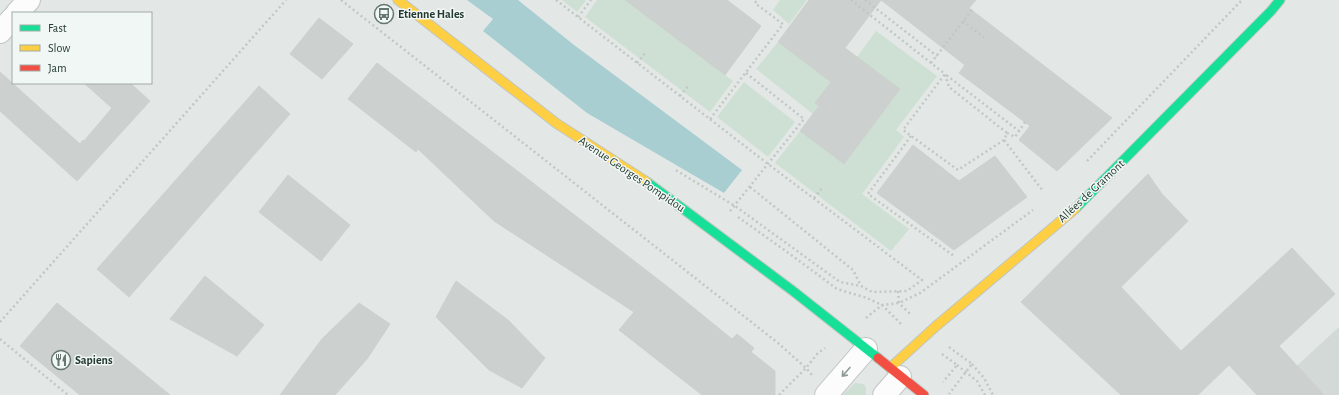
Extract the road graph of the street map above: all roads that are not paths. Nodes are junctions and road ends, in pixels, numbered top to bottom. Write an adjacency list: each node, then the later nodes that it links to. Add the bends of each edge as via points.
1 (29, 0): 4 (street)
2 (398, 0): 7 (main road, Avenue Georges Pompidou, via 556,123 645,180 793,291)
3 (1280, 0): 8 (main road, Allées de Gramont, via 1083,202 935,327)
4 (18, 12)
5 (12, 19): 6 (street)
6 (0, 32)
7 (866, 350): 8 (main road, Avenue Georges Pompidou); 9 (street, one-way to 9)
8 (895, 373): 10 (street); 11 (main road, Avenue Georges Pompidou)
9 (826, 394)
10 (884, 395)
11 (924, 395)

